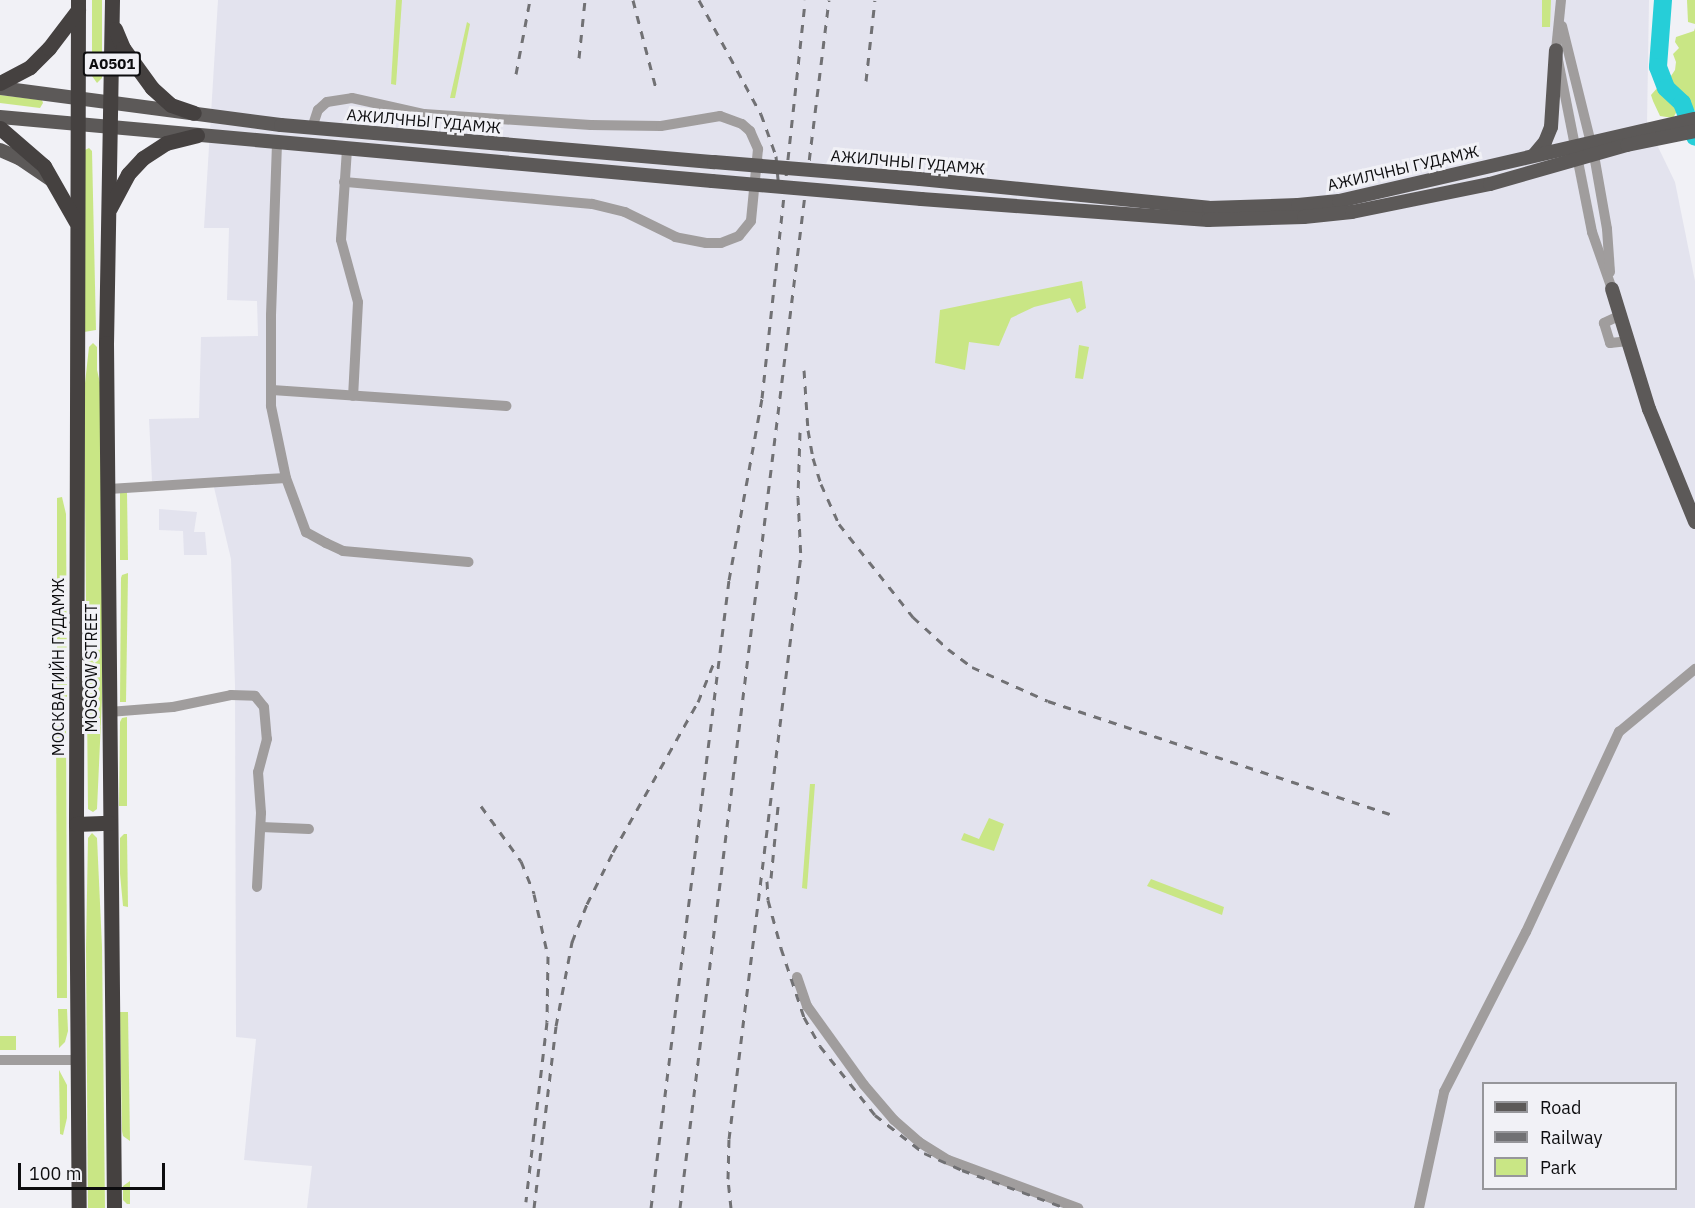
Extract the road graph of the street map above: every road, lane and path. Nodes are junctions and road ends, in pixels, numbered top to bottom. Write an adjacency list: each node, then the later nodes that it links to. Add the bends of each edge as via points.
1 (112, 0): 5 (highway, A0501)
2 (1561, 0): 4 (street)
3 (78, 5): 7 (highway, via 49,48 30,67); 8 (highway, A0501)
4 (1560, 17): 6 (street); 22 (street)
5 (113, 23): 9 (highway, A0501); 10 (highway, via 123,48 152,88 171,105)
6 (1556, 50): 24 (street); 25 (main road, via 1551,127)
7 (0, 85): 8 (main road, АЖИЛЧНЫ ГУДАМЖ)
8 (78, 98): 9 (main road, АЖИЛЧНЫ ГУДАМЖ); 13 (highway, A0501)
9 (112, 102): 10 (main road, АЖИЛЧНЫ ГУДАМЖ); 15 (highway, A0501)
10 (194, 113): 16 (main road, АЖИЛЧНЫ ГУДАМЖ)
11 (0, 117): 13 (main road, АЖИЛЧНЫ ГУДАМЖ)
12 (1695, 119): 19 (main road, АЖИЛЧНЫ ГУДАМЖ)
13 (76, 125): 15 (main road, АЖИЛЧНЫ ГУДАМЖ); 30 (highway, МОСКВАГИЙН ГУДАМЖ)
14 (0, 128): 26 (highway, via 28,150)
15 (112, 128): 18 (main road, АЖИЛЧНЫ ГУДАМЖ); 29 (highway, MOSCOW STREET)
16 (312, 128): 27 (street, via 318,110 327,102 352,98 424,114 591,126 674,125 720,116 742,124 758,149 751,220 739,236 721,243 676,237 625,212 592,204); 28 (main road, АЖИЛЧНЫ ГУДАМЖ, bridge, via 920,179)
17 (1695, 131): 19 (main road, АЖИЛЧНЫ ГУДАМЖ)
18 (197, 135): 20 (main road, АЖИЛЧНЫ ГУДАМЖ); 29 (highway, via 166,143 143,158 128,174)
19 (1650, 136): 22 (main road, АЖИЛЧНЫ ГУДАМЖ)
20 (277, 142): 21 (main road, АЖИЛЧНЫ ГУДАМЖ); 34 (street)
21 (347, 149): 27 (street); 28 (main road, АЖИЛЧНЫ ГУДАМЖ, bridge, via 1208,220)
22 (1593, 149): 24 (main road, АЖИЛЧНЫ ГУДАМЖ); 31 (street, via 1607,229)
23 (0, 150): 26 (main road)
24 (1576, 152): 25 (main road, АЖИЛЧНЫ ГУДАМЖ); 28 (main road, АЖИЛЧНЫ ГУДАМЖ, via 1490,184 1352,212); 31 (street, via 1592,232)
25 (1534, 155): 28 (main road, АЖИЛЧНЫ ГУДАМЖ, via 1339,201)
26 (55, 182): 30 (highway)
27 (344, 182): 35 (street, via 341,240 358,302)
28 (1251, 214)
29 (106, 216): 32 (highway, MOSCOW STREET)
30 (78, 224): 33 (highway, МОСКВАГИЙН ГУДАМЖ)
31 (1612, 288): 39 (main road, via 1649,409)
32 (106, 343): 33 (highway, via 100,338 88,338); 38 (highway, MOSCOW STREET)
33 (77, 354): 44 (highway, МОСКВАГИЙН ГУДАМЖ)
34 (272, 390): 35 (street); 37 (street, via 271,406)
35 (353, 396): 36 (street)
36 (506, 406)
37 (286, 478): 38 (street); 40 (street, via 306,532 343,551)
38 (109, 489): 42 (highway, MOSCOW STREET)
39 (1695, 522)
40 (469, 562)
41 (1695, 669): 54 (street, via 1619,732 1526,932 1444,1092)
42 (109, 712): 43 (highway, MOSCOW STREET); 45 (street, via 255,696 264,707 267,720 267,739 258,772)
43 (109, 823): 44 (highway); 52 (highway, MOSCOW STREET)
44 (76, 824): 50 (highway, МОСКВАГИЙН ГУДАМЖ)
45 (261, 827): 46 (street); 47 (street)
46 (309, 829)
47 (257, 887)
48 (797, 977): 53 (street, via 807,1006 864,1085 919,1142 948,1160)
49 (0, 1060): 50 (street)
50 (77, 1060): 51 (highway, МОСКВАГИЙН ГУДАМЖ)
51 (79, 1208)
52 (114, 1208)
53 (1078, 1208)
54 (1419, 1208)

